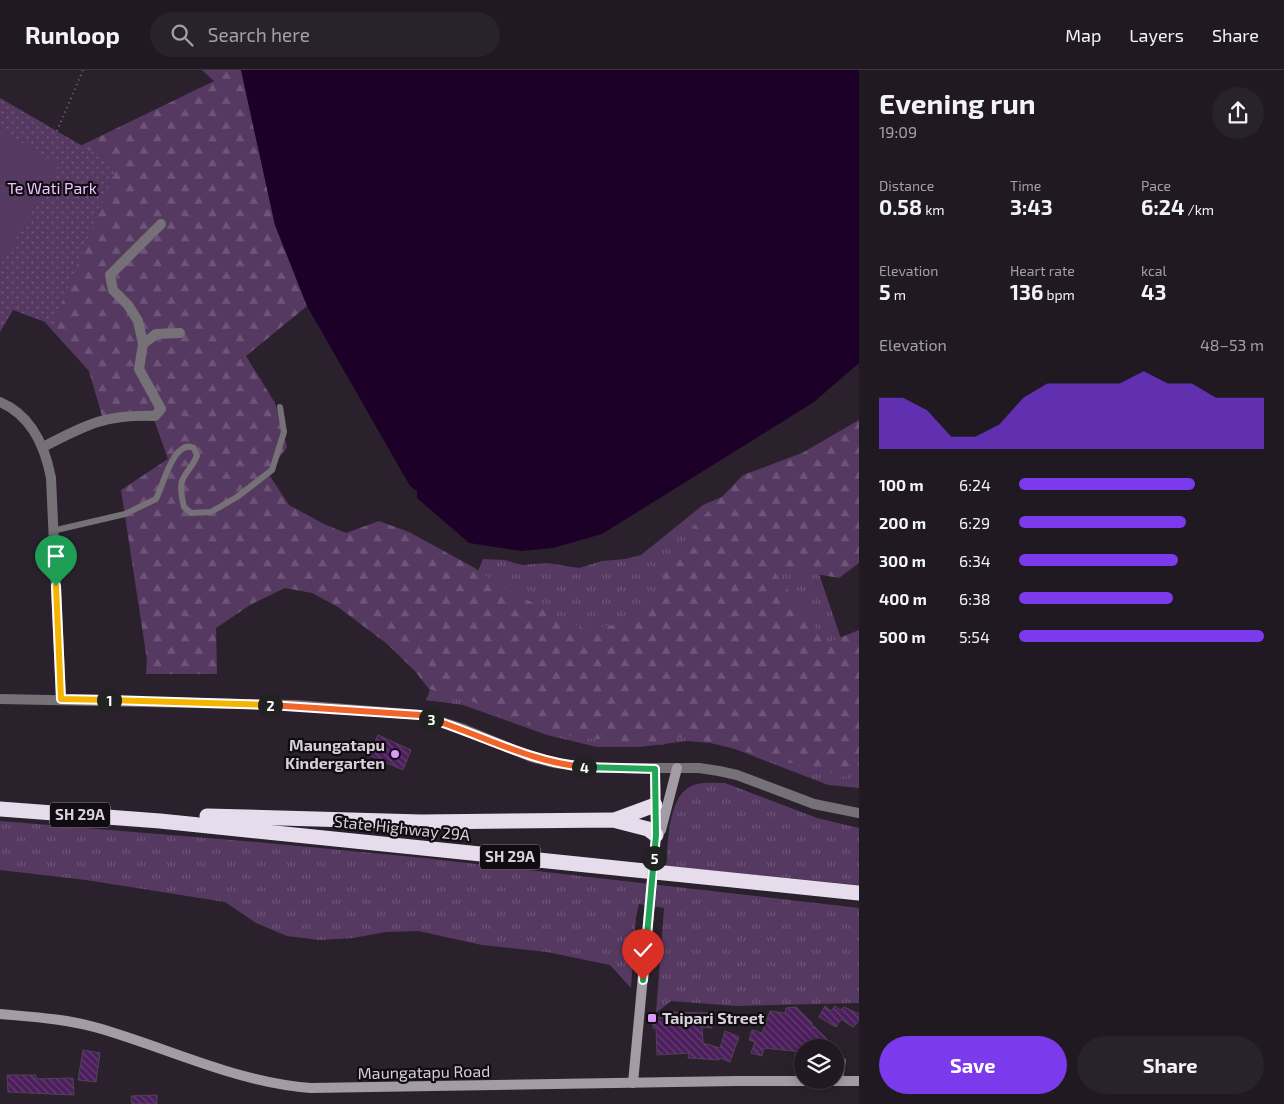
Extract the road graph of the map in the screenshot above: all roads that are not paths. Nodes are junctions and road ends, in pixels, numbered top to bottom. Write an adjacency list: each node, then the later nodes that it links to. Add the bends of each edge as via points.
1 (161, 224): 3 (street, via 110,275 112,290 128,305 138,321)
2 (180, 334): 3 (street, via 156,334)
3 (143, 344): 6 (street, via 140,369 161,408 155,416 126,415 92,422)
4 (0, 402): 6 (street, via 27,421)
5 (280, 407): 7 (lane, via 284,432 272,470 211,512 192,513 184,507 183,475 197,456 189,445 175,456 156,499 125,514)
6 (43, 447): 7 (street, via 51,478)
7 (52, 531): 9 (street)
8 (0, 699): 9 (street)
9 (61, 699): 11 (street, via 296,705 420,715 554,764)
10 (677, 768): 11 (street); 14 (street, via 699,768 737,775 814,804); 17 (street)
11 (655, 769): 12 (street)
12 (655, 805): 15 (highway, SH 29A); 17 (street)
13 (0, 809): 16 (highway, State Highway 29A / SH 29A)
14 (859, 813)
15 (613, 820): 16 (highway, SH 29A, via 421,822 191,816); 17 (highway, SH 29A, via 648,828)
16 (160, 821): 18 (highway, State Highway 29A / SH 29A)
17 (656, 841): 23 (street, bridge)
18 (859, 893)
19 (0, 1014): 23 (street, Maungatapu Road, via 97,1028 248,1079 280,1086 343,1088)
20 (844, 1080): 22 (street, Maungatapu Road)
21 (794, 1081): 23 (street, Maungatapu Road)
22 (859, 1081)
23 (633, 1083)

